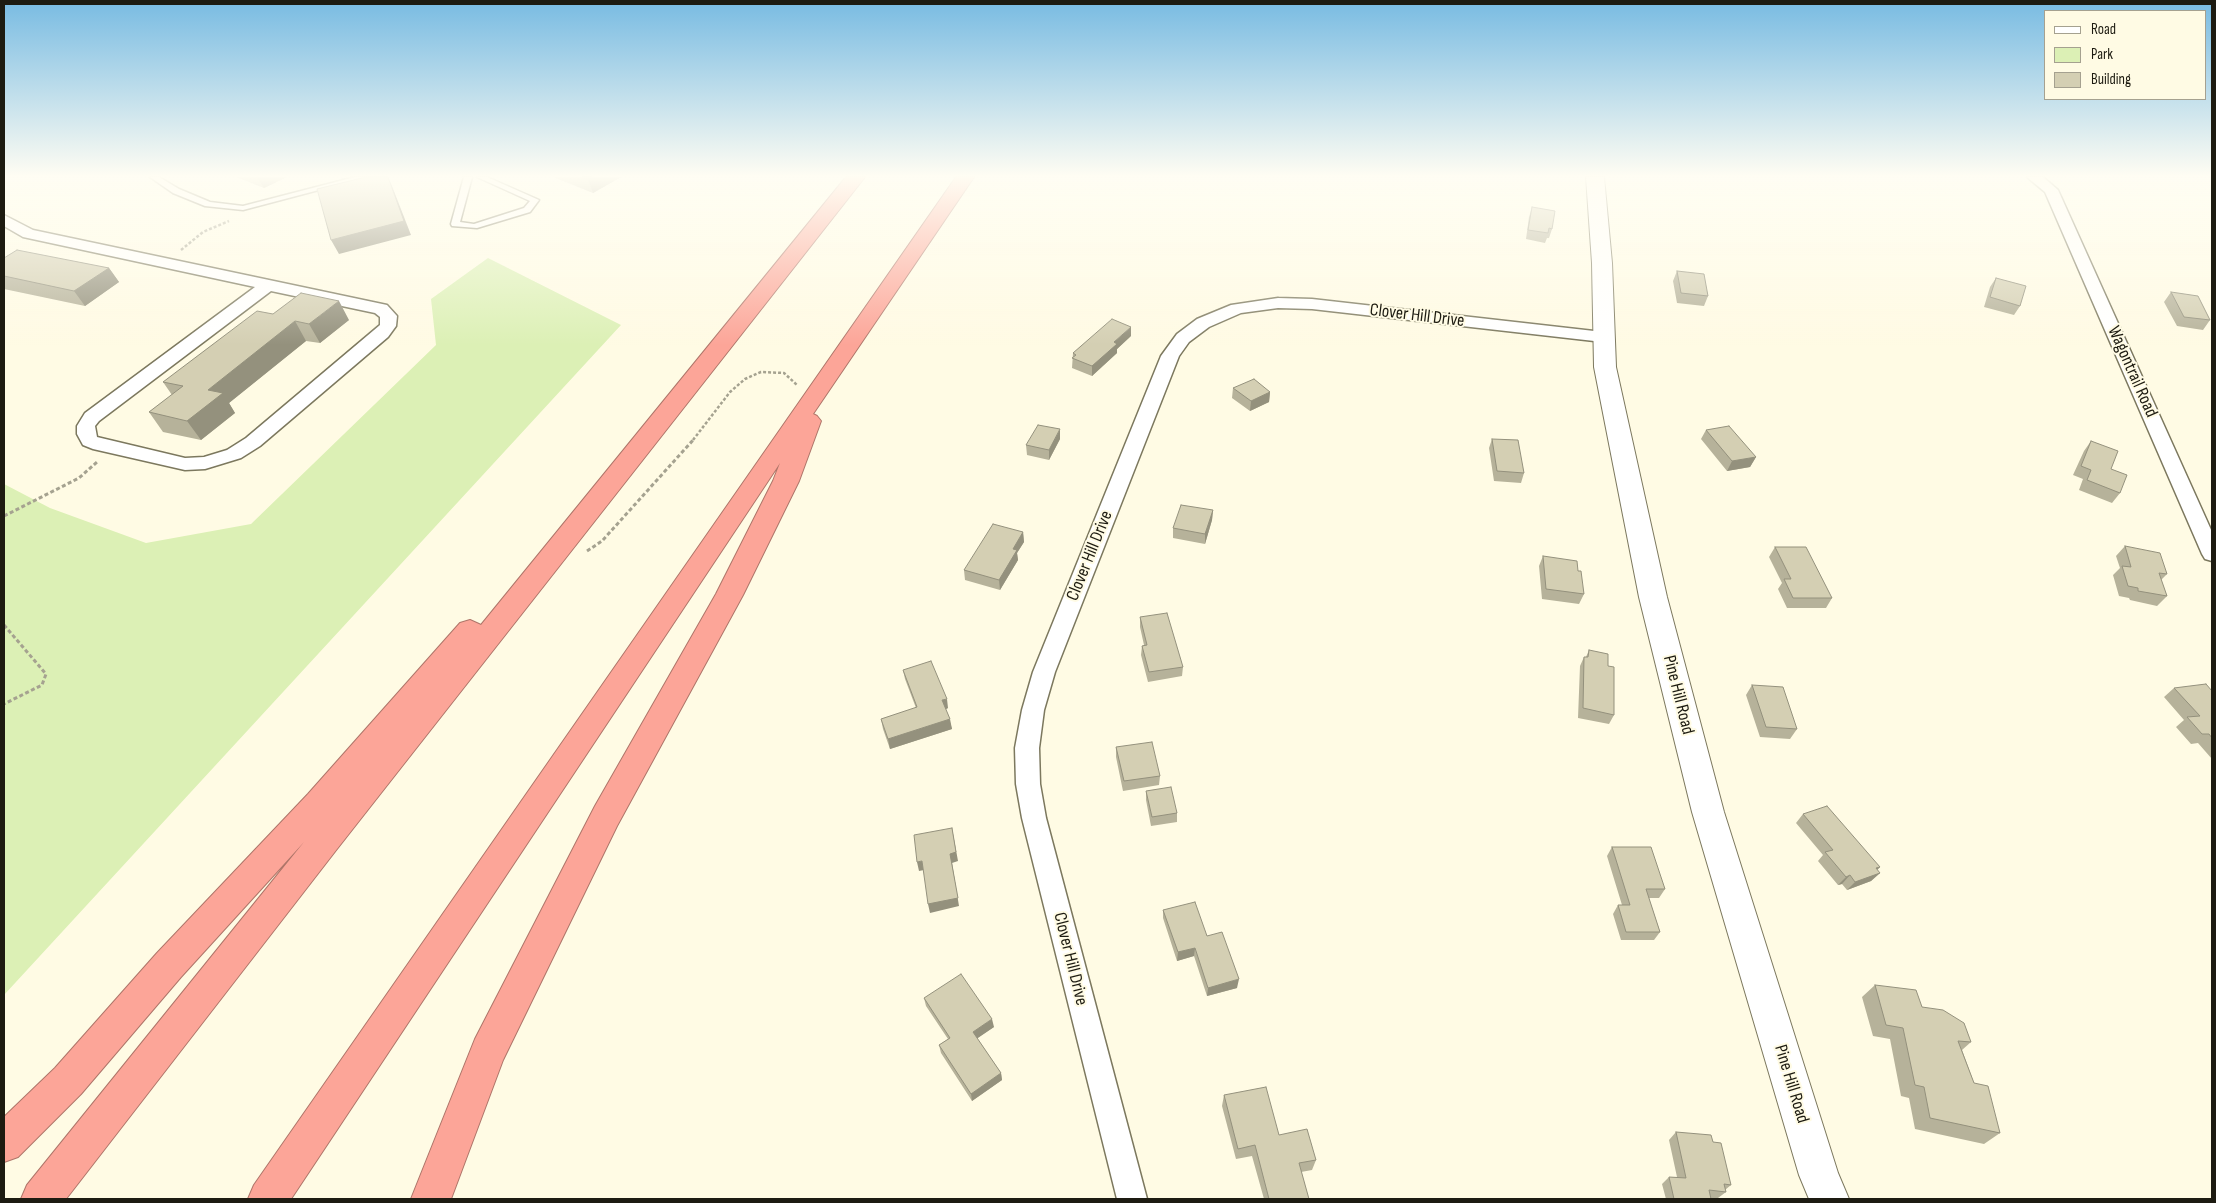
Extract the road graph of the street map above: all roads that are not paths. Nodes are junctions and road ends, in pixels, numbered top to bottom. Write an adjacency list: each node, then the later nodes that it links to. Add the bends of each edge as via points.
1 (27, 233): 6 (street)
2 (811, 233): 9 (highway)
3 (926, 233): 8 (highway)
4 (1600, 233): 7 (street, Pine Hill Road)
5 (2070, 233): 10 (street, Wagontrail Road)
6 (268, 285): 6 (street, via 92,417 86,426 90,441 185,464 205,463 234,454 253,442 374,339 390,321 387,312 381,309)
7 (1603, 337): 15 (street, Clover Hill Drive, via 1312,304 1278,303 1238,309 1203,323 1183,338 1170,356 1044,672 1027,748 1028,784 1034,818); 16 (street, Pine Hill Road, via 1604,367 1652,597 1705,803)
8 (826, 376): 13 (highway); 14 (highway, via 786,481 729,596 606,816 488,1052)
9 (654, 428): 11 (highway, via 68,1081); 12 (highway)
10 (2212, 554)
11 (4, 1143)
12 (40, 1199)
13 (268, 1199)
14 (431, 1199)
15 (1132, 1199)
16 (1829, 1199)

